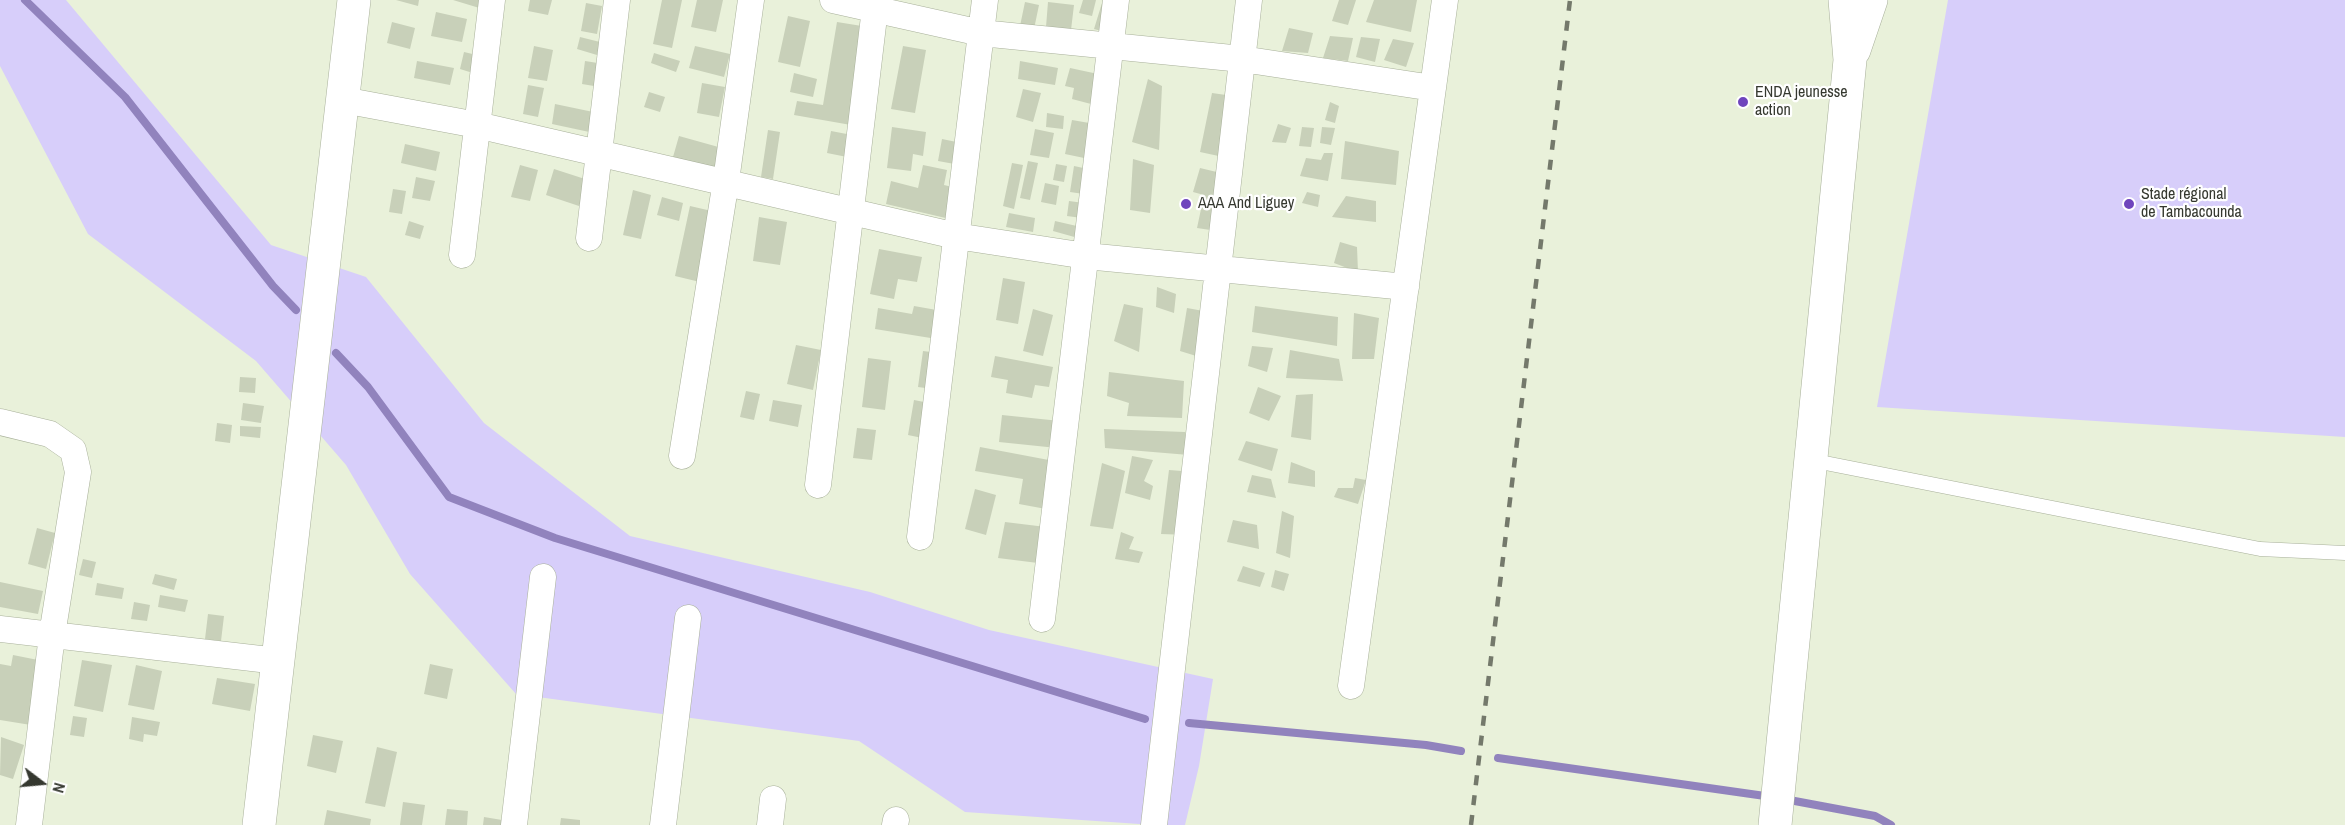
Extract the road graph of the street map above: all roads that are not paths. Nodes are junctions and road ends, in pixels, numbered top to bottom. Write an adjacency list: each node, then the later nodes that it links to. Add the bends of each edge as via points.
1 (354, 0): 18 (main road)
2 (492, 0): 19 (street)
3 (617, 0): 20 (street)
4 (750, 0): 21 (street)
5 (833, 0): 12 (street)
6 (985, 0): 13 (street)
7 (1116, 0): 14 (street)
8 (1249, 0): 15 (street)
9 (1445, 0): 17 (street)
10 (1845, 0): 16 (main road)
11 (1871, 0): 16 (main road)
12 (875, 4): 13 (street); 22 (street)
13 (981, 33): 14 (street); 23 (street)
14 (1111, 46): 15 (street); 26 (street)
15 (1242, 59): 17 (street); 27 (street)
16 (1850, 60): 31 (main road)
17 (1433, 88): 28 (street)
18 (343, 100): 19 (street); 40 (main road)
19 (477, 125): 20 (street); 25 (street)
20 (599, 153): 21 (street); 24 (street)
21 (726, 182): 22 (street); 30 (street)
22 (850, 211): 23 (street); 32 (street)
23 (956, 236): 26 (street); 33 (street)
24 (589, 238)
25 (462, 255)
26 (1086, 256): 27 (street); 37 (street)
27 (1218, 268): 28 (street); 49 (street)
28 (1406, 287): 41 (street)
29 (0, 422): 39 (street, via 50,434 73,450 78,472)
30 (682, 456)
31 (1810, 460): 34 (lane, via 2260,549); 43 (main road)
32 (818, 485)
33 (920, 537)
34 (2345, 552)
35 (543, 577): 46 (street)
36 (688, 618): 47 (street)
37 (1042, 619)
38 (0, 629): 39 (street)
39 (52, 635): 40 (street); 44 (street)
40 (278, 661): 45 (main road)
41 (1351, 686)
42 (772, 799): 48 (street)
43 (1776, 821)
44 (29, 825)
45 (259, 825)
46 (514, 825)
47 (663, 825)
48 (770, 825)
49 (1154, 825)

